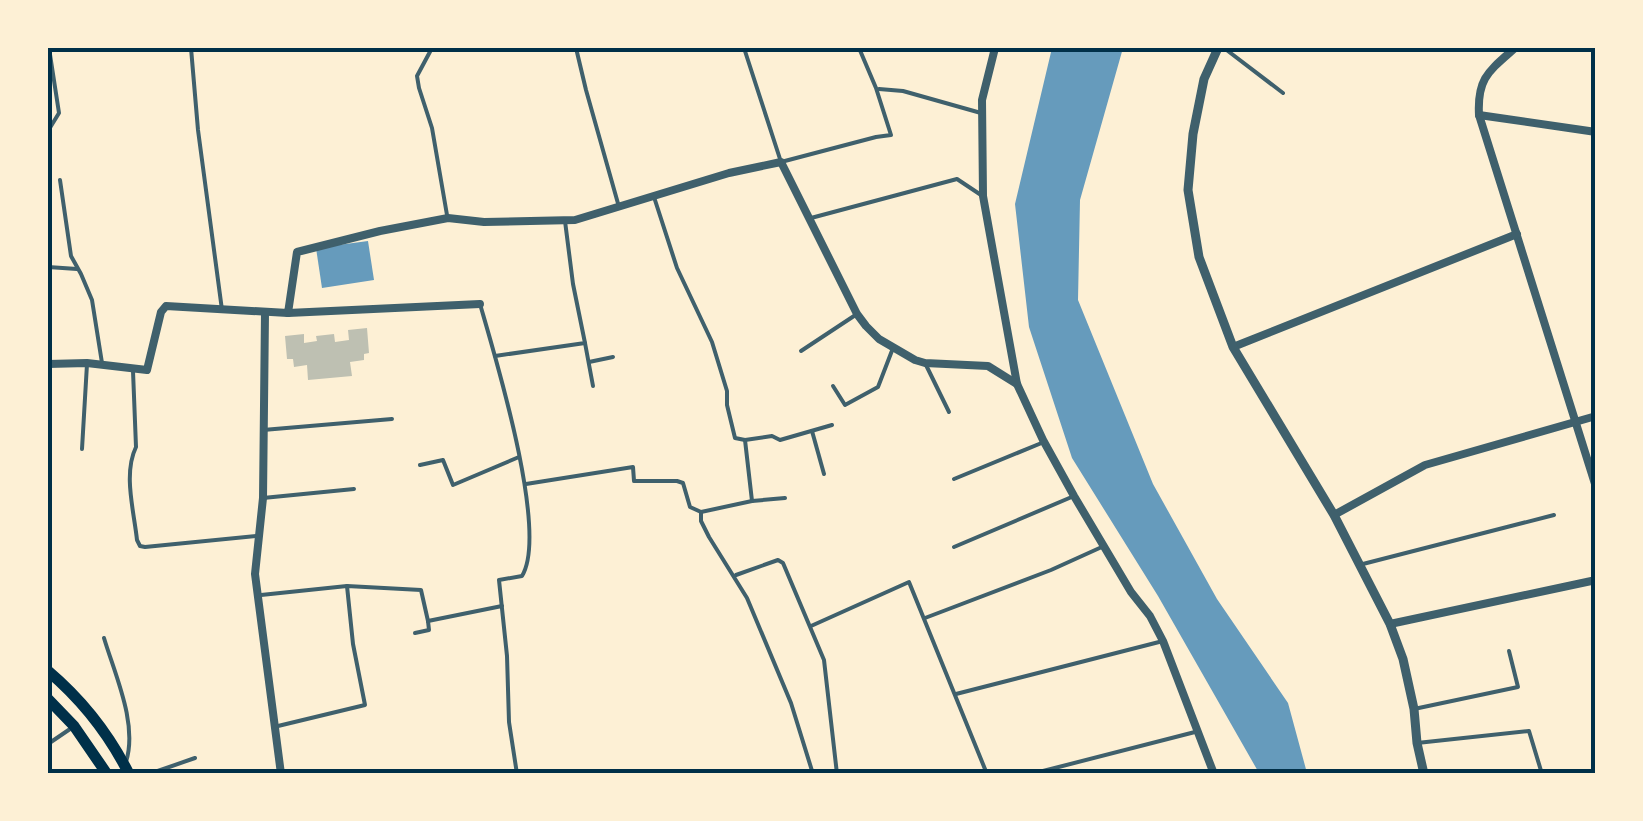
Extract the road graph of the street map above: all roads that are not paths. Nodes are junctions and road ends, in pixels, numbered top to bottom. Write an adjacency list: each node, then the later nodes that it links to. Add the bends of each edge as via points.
1 (50, 48): 14 (lane, via 60,114)
2 (192, 48): 28 (lane)
3 (432, 48): 21 (lane, via 418,88)
4 (576, 48): 20 (lane)
5 (744, 48): 16 (lane)
6 (859, 48): 10 (lane)
7 (995, 48): 12 (street)
8 (1221, 48): 11 (lane); 33 (street, via 1204,79 1188,190 1199,258)
9 (1514, 48): 13 (street, via 1486,74)
10 (876, 88): 12 (lane); 16 (lane, via 890,135)
11 (1283, 93)
12 (981, 113): 18 (street)
13 (1479, 115): 15 (street); 24 (street)
14 (48, 130)
15 (1596, 132)
16 (782, 162): 19 (street); 22 (street)
17 (60, 180): 26 (lane)
18 (983, 196): 22 (lane, via 957,179); 44 (street)
19 (654, 197): 20 (street); 54 (lane, via 677,268 712,342 735,438)
20 (619, 207): 23 (street)
21 (448, 218): 23 (street); 30 (street, via 296,252)
22 (810, 218): 31 (street)
23 (566, 220): 32 (lane)
24 (1516, 234): 33 (street); 50 (street)
25 (48, 267): 26 (lane)
26 (78, 269): 42 (lane, via 92,300)
27 (480, 304): 30 (street); 36 (lane)
28 (222, 310): 29 (street); 43 (street, via 164,307 148,368)
29 (264, 313): 30 (street); 52 (street)
30 (288, 313)
31 (857, 314): 34 (street); 35 (lane)
32 (585, 343): 36 (lane); 38 (lane)
33 (1234, 346): 70 (street)
34 (893, 348): 39 (street); 46 (lane, via 878,387 845,405)
35 (800, 351)
36 (495, 356): 57 (lane)
37 (613, 357): 38 (lane)
38 (589, 362): 45 (lane)
39 (925, 363): 44 (street, via 988,366); 47 (lane)
40 (48, 364): 41 (street)
41 (87, 364): 42 (street); 56 (lane)
42 (103, 366): 43 (street)
43 (133, 370): 71 (lane, via 136,447 130,471 140,546)
44 (1017, 384): 55 (street)
45 (593, 386)
46 (833, 386)
47 (949, 412)
48 (1596, 416): 50 (street)
49 (392, 419): 52 (lane)
50 (1573, 422): 62 (street); 70 (street, via 1425,465)
51 (832, 425): 53 (lane)
52 (263, 430): 65 (street)
53 (812, 430): 54 (lane, via 780,440); 59 (lane)
54 (745, 440): 67 (lane)
55 (1044, 442): 60 (lane); 64 (street)
56 (82, 449)
57 (519, 457): 58 (lane, via 453,485 443,460); 61 (lane)
58 (420, 465)
59 (824, 474)
60 (954, 479)
61 (524, 484): 68 (lane, via 633,467 634,481 684,483 690,507); 79 (lane, via 528,566 522,576 498,580)
62 (1596, 487)
63 (354, 489): 65 (lane)
64 (1074, 496): 72 (street); 73 (lane)
65 (263, 498): 71 (street)
66 (784, 498): 67 (lane)
67 (752, 501): 68 (lane)
68 (700, 512): 75 (lane)
69 (1554, 515): 74 (lane)
70 (1334, 516): 74 (street)
71 (257, 536): 78 (street)
72 (1104, 546): 80 (lane); 86 (street)
73 (954, 547)
74 (1360, 564): 82 (street)
75 (734, 576): 83 (lane, via 781,561); 104 (lane, via 791,704)
76 (1596, 580): 82 (street)
77 (347, 586): 78 (lane); 81 (lane, via 422,590); 93 (lane, via 365,705)
78 (256, 596): 93 (street)
79 (502, 606): 81 (lane); 103 (lane)
80 (925, 618): 83 (lane, via 909,582); 89 (lane)
81 (428, 621): 84 (lane, via 430,630)
82 (1390, 624): 91 (street)
83 (811, 626): 105 (lane, via 824,660)
84 (415, 633)
85 (104, 638): 98 (lane, via 130,728)
86 (1164, 641): 89 (lane); 94 (street)
87 (1509, 650): 91 (lane, via 1518,687)
88 (48, 671): 98 (main road, via 96,720)
89 (956, 694): 106 (lane)
90 (48, 699): 92 (main road)
91 (1414, 709): 95 (street)
92 (74, 726): 96 (lane); 100 (main road)
93 (274, 727): 102 (street)
94 (1200, 731): 99 (lane); 107 (street)
95 (1417, 743): 108 (street); 109 (lane, via 1528,731)
96 (48, 744)
97 (195, 758): 101 (lane)
98 (127, 770)
99 (1044, 771)
100 (107, 774)
101 (149, 774)
102 (282, 774)
103 (517, 774)
104 (813, 774)
105 (837, 774)
106 (987, 774)
107 (1214, 774)
108 (1424, 774)
109 (1542, 774)

